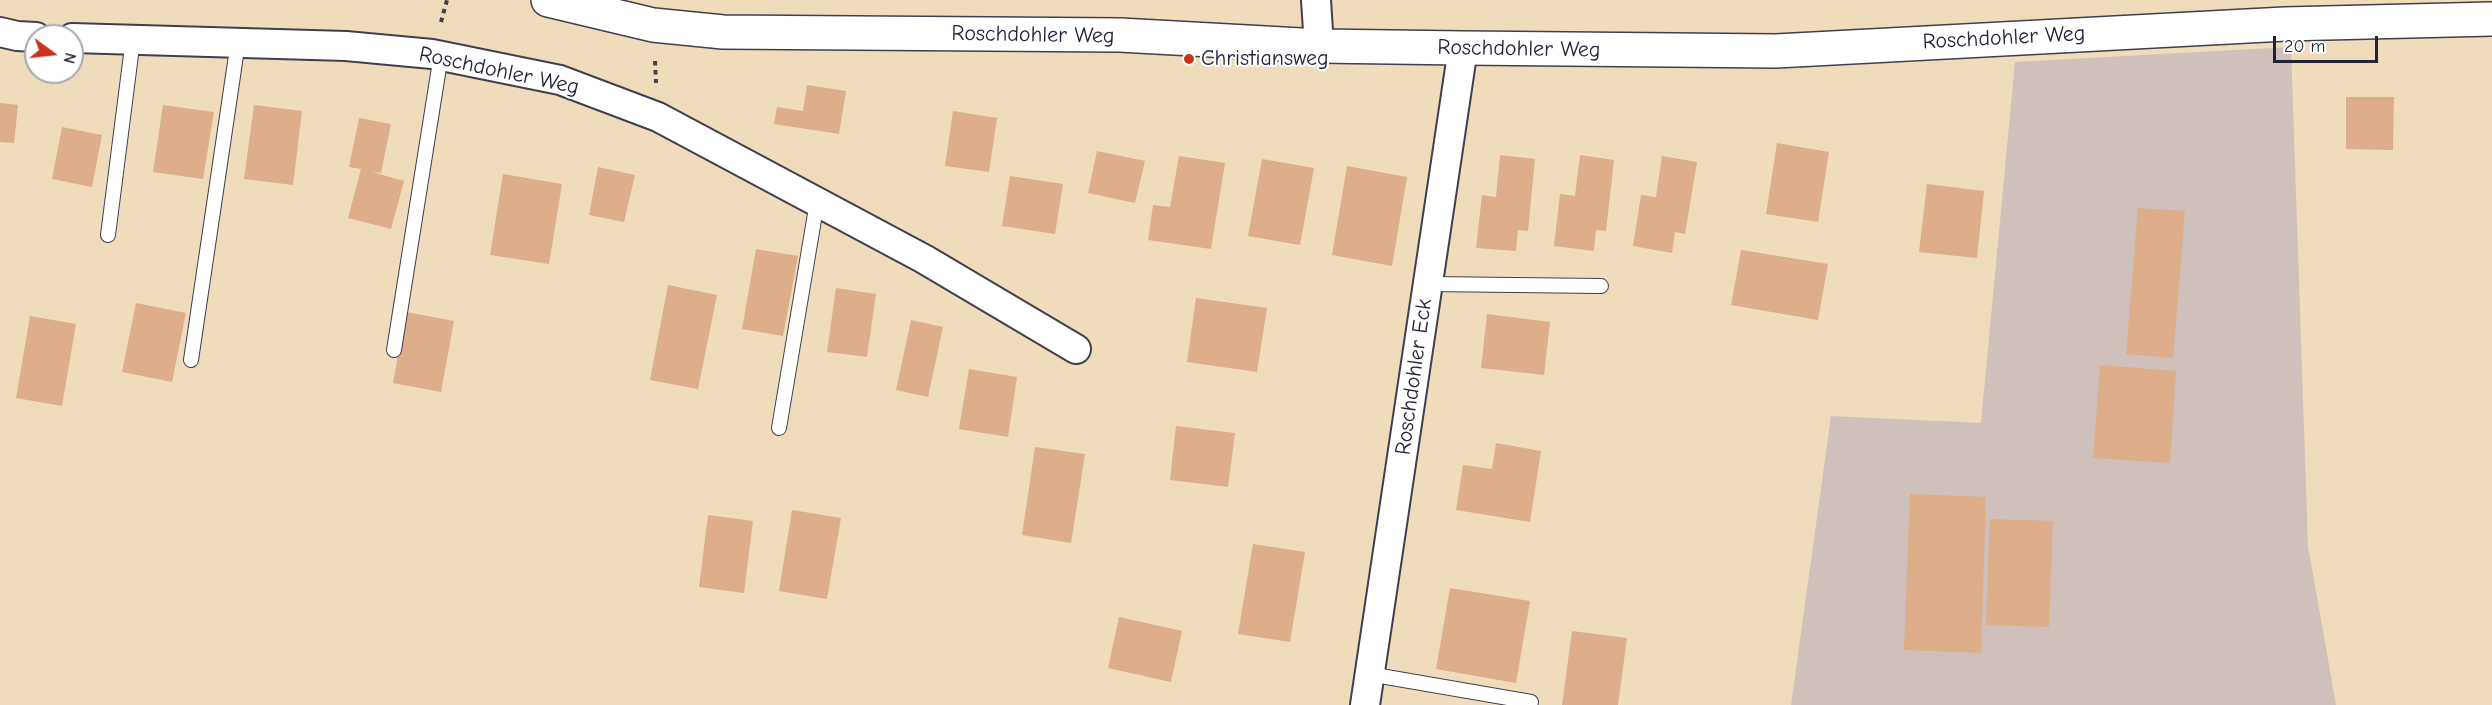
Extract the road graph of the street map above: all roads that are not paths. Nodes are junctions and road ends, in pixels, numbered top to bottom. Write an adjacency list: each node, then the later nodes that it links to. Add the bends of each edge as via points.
1 (548, 0): 9 (street, Roschdohler Weg, via 653,25 723,32 1120,35)
2 (1316, 0): 9 (street)
3 (2492, 19): 10 (street, Roschdohler Weg, via 2285,24 1776,51)
4 (0, 32): 5 (street)
5 (24, 36)
6 (84, 38): 7 (street, Roschdohler Weg)
7 (133, 39): 8 (street, Roschdohler Weg); 13 (lane)
8 (238, 42): 11 (street, Roschdohler Weg); 18 (lane)
9 (1319, 46): 10 (street, Roschdohler Weg)
10 (1463, 48): 14 (street, Roschdohler Eck)
11 (441, 55): 12 (street, Roschdohler Weg, via 560,80 658,117); 17 (lane)
12 (818, 202): 16 (street, Roschdohler Weg); 19 (lane)
13 (108, 235)
14 (1428, 284): 15 (lane); 20 (street, Roschdohler Eck)
15 (1601, 286)
16 (1077, 349)
17 (394, 350)
18 (190, 360)
19 (779, 428)
20 (1369, 674): 21 (lane); 22 (street, Roschdohler Eck)
21 (1531, 702)
22 (1365, 705)

